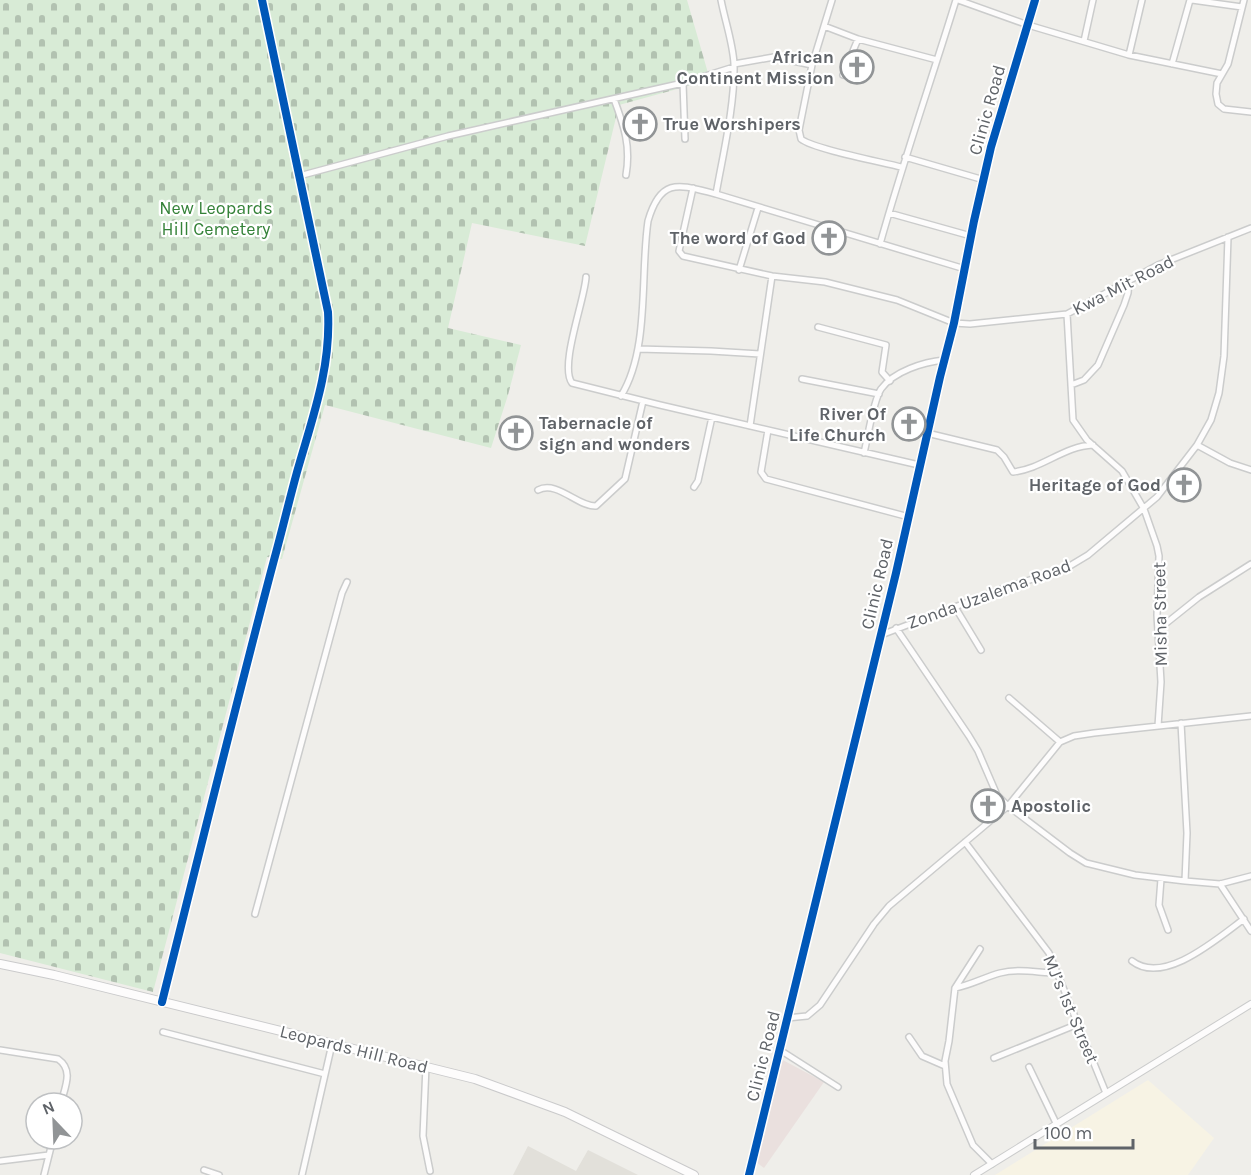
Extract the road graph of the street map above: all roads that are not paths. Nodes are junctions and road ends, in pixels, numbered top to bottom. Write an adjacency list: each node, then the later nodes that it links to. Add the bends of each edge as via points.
1 (262, 0): 29 (street)
2 (721, 0): 19 (street)
3 (832, 0): 12 (street)
4 (957, 0): 11 (street); 16 (street)
5 (1035, 0): 11 (street, Clinic Road)
6 (1094, 0): 14 (street)
7 (1142, 0): 15 (street)
8 (1191, 0): 10 (street); 17 (street)
9 (1244, 0): 10 (street)
10 (1242, 7): 20 (street)
11 (1028, 25): 14 (street); 30 (street, Clinic Road)
12 (824, 26): 13 (street); 18 (street)
13 (858, 39): 16 (street); 21 (street)
14 (1084, 41): 15 (street)
15 (1129, 55): 17 (street)
16 (937, 60): 26 (street)
17 (1172, 64): 20 (street)
18 (812, 65): 19 (street, via 774,57); 27 (street, via 799,130 801,139)
19 (734, 66): 22 (street); 32 (street)
20 (1222, 74): 24 (street, via 1216,89 1218,104 1227,110)
21 (843, 75)
22 (683, 83): 23 (street); 25 (street)
23 (614, 99): 28 (street, via 628,148); 29 (street, via 448,136)
24 (1251, 112)
25 (685, 139)
26 (905, 157): 27 (street); 30 (street)
27 (902, 167): 34 (street)
28 (626, 175)
29 (299, 176): 96 (street, via 328,312 326,364)
30 (984, 180): 36 (street, Clinic Road)
31 (693, 188): 32 (street); 40 (street, via 681,255); 47 (street, via 676,185 665,190 652,209 646,237)
32 (716, 194): 33 (street)
33 (758, 208): 38 (street); 40 (street)
34 (889, 213): 36 (street); 38 (street)
35 (1251, 228): 37 (street, Kwa Mit Road)
36 (971, 236): 39 (street, Clinic Road)
37 (1228, 237): 43 (street, Kwa Mit Road, via 1166,261); 61 (street, Zonda Uzalema Road, via 1222,381 1211,420)
38 (880, 244): 39 (street)
39 (965, 269): 45 (street, Clinic Road)
40 (740, 270): 42 (street)
41 (586, 276): 54 (street, via 568,378 576,385)
42 (772, 276): 45 (street, via 825,282 897,300); 48 (street)
43 (1129, 281): 44 (street, Kwa Mit Road); 52 (street, via 1124,305 1098,365 1084,380)
44 (1067, 314): 45 (street, Kwa Mit Road); 52 (street, Misha Street)
45 (954, 323): 49 (street, Clinic Road)
46 (818, 327): 51 (street, via 886,345 882,372)
47 (638, 349): 48 (street); 54 (street, via 630,381)
48 (760, 354): 57 (street)
49 (944, 360): 51 (street, via 919,364); 59 (street, Clinic Road)
50 (801, 379): 53 (street)
51 (890, 381): 53 (street)
52 (1071, 385): 60 (street, Misha Street, via 1073,420)
53 (879, 394): 62 (street)
54 (621, 396): 55 (street)
55 (643, 401): 56 (street); 66 (street, via 625,479 596,506 547,488)
56 (712, 417): 57 (street); 65 (street)
57 (750, 426): 58 (street)
58 (768, 430): 62 (street); 68 (street, via 761,472 766,479)
59 (927, 433): 60 (street, via 997,450 1013,472 1079,446); 63 (street, Clinic Road)
60 (1093, 445): 67 (street, Misha Street, via 1122,471)
61 (1197, 445): 64 (street); 67 (street, Zonda Uzalema Road)
62 (864, 453): 63 (street)
63 (919, 465): 68 (street, Clinic Road)
64 (1251, 470)
65 (694, 487)
66 (538, 490)
67 (1144, 509): 71 (street, Zonda Uzalema Road, via 1063,570); 73 (street, Misha Street, via 1159,556)
68 (909, 517): 74 (street, Clinic Road)
69 (1251, 564): 73 (street, via 1199,597)
70 (347, 582): 87 (street)
71 (955, 607): 72 (street, Zonda Uzalema Road); 75 (street)
72 (896, 628): 74 (street, Zonda Uzalema Road); 81 (street, via 969,736 992,786)
73 (1159, 629): 79 (street, Misha Street)
74 (881, 635): 98 (street, Clinic Road)
75 (981, 650)
76 (1009, 698): 80 (street)
77 (1251, 716): 78 (street)
78 (1181, 723): 79 (street); 85 (street, via 1187,833)
79 (1158, 726): 80 (street, via 1074,736)
80 (1060, 742): 81 (street)
81 (1008, 806): 82 (street); 84 (street, via 1086,863)
82 (965, 842): 94 (street, MJ’s 1st Street, via 1040,940); 98 (street, via 889,906 814,1011 807,1016)
83 (1251, 876): 86 (street)
84 (1161, 879): 85 (street); 89 (street, via 1159,905)
85 (1185, 881): 86 (street)
86 (1220, 884): 88 (street)
87 (255, 915)
88 (1244, 919): 90 (street); 92 (street, via 1193,956 1145,968)
89 (1168, 930)
90 (1251, 931)
91 (980, 949): 95 (street)
92 (1132, 961)
93 (0, 964): 96 (main road, Leopards Hill Road)
94 (1058, 973): 95 (street, via 1001,973); 99 (street, MJ’s 1st Street)
95 (955, 988): 107 (street)
96 (162, 1002): 102 (main road, Leopards Hill Road)
97 (1251, 1004): 112 (street)
98 (788, 1018): 104 (street, Clinic Road)
99 (1078, 1024): 105 (street); 112 (street, MJ’s 1st Street)
100 (163, 1032): 109 (street)
101 (909, 1037): 107 (street, via 922,1056)
102 (332, 1044): 106 (main road, Leopards Hill Road); 109 (street)
103 (0, 1050): 111 (street, via 58,1059 68,1073)
104 (780, 1050): 110 (street); 124 (street, Clinic Road)
105 (994, 1058)
106 (426, 1066): 119 (street, via 423,1136); 123 (main road, Leopards Hill Road, via 475,1078 565,1112)
107 (945, 1066): 117 (street, via 947,1084 973,1145)
108 (1029, 1067): 113 (street)
109 (325, 1074): 122 (street)
110 (838, 1087)
111 (64, 1091)
112 (1106, 1093): 113 (street)
113 (1056, 1123): 117 (street)
114 (50, 1151): 115 (street)
115 (49, 1155): 116 (street); 120 (street)
116 (0, 1161)
117 (992, 1164): 125 (street)
118 (204, 1170): 121 (street)
119 (430, 1171)
120 (44, 1175)
121 (219, 1175)
122 (302, 1175)
123 (694, 1175)
124 (749, 1175)
125 (974, 1175)

